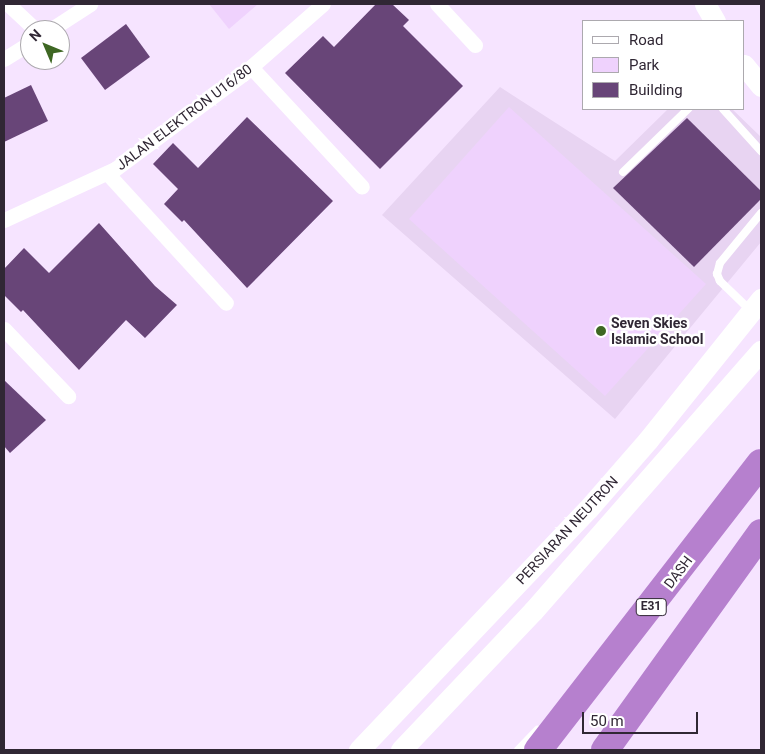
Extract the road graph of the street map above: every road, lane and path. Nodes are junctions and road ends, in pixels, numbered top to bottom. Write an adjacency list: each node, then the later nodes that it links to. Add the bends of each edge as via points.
1 (8, 4): 6 (street)
2 (90, 4): 7 (street)
3 (323, 4): 13 (street, JALAN ELEKTRON U16/80)
4 (436, 4): 9 (street)
5 (705, 4): 8 (street)
6 (25, 20)
7 (65, 20)
8 (714, 20)
9 (475, 45)
10 (20, 49): 11 (street)
11 (4, 59)
12 (745, 66): 14 (street)
13 (251, 67): 19 (street, JALAN ELEKTRON U16/80); 20 (street)
14 (761, 86)
15 (687, 110): 18 (lane)
16 (724, 110): 17 (lane)
17 (761, 152)
18 (623, 172)
19 (107, 173): 22 (street, JALAN ELEKTRON U16/80); 23 (street)
20 (362, 187)
21 (761, 213): 24 (lane, via 720,264 717,274 720,281)
22 (4, 220)
23 (226, 303)
24 (756, 305): 33 (street, PERSIARAN NEUTRON, via 588,509)
25 (4, 329): 27 (street)
26 (761, 350): 34 (street, PERSIARAN NEUTRON, via 533,611)
27 (68, 396)
28 (761, 463): 30 (highway, DASH / E31)
29 (761, 533): 37 (highway)
30 (645, 614): 31 (lane); 36 (highway, DASH / E31)
31 (558, 707)
32 (545, 722): 35 (lane)
33 (359, 750)
34 (401, 750)
35 (518, 750)
36 (538, 750)
37 (605, 750)

